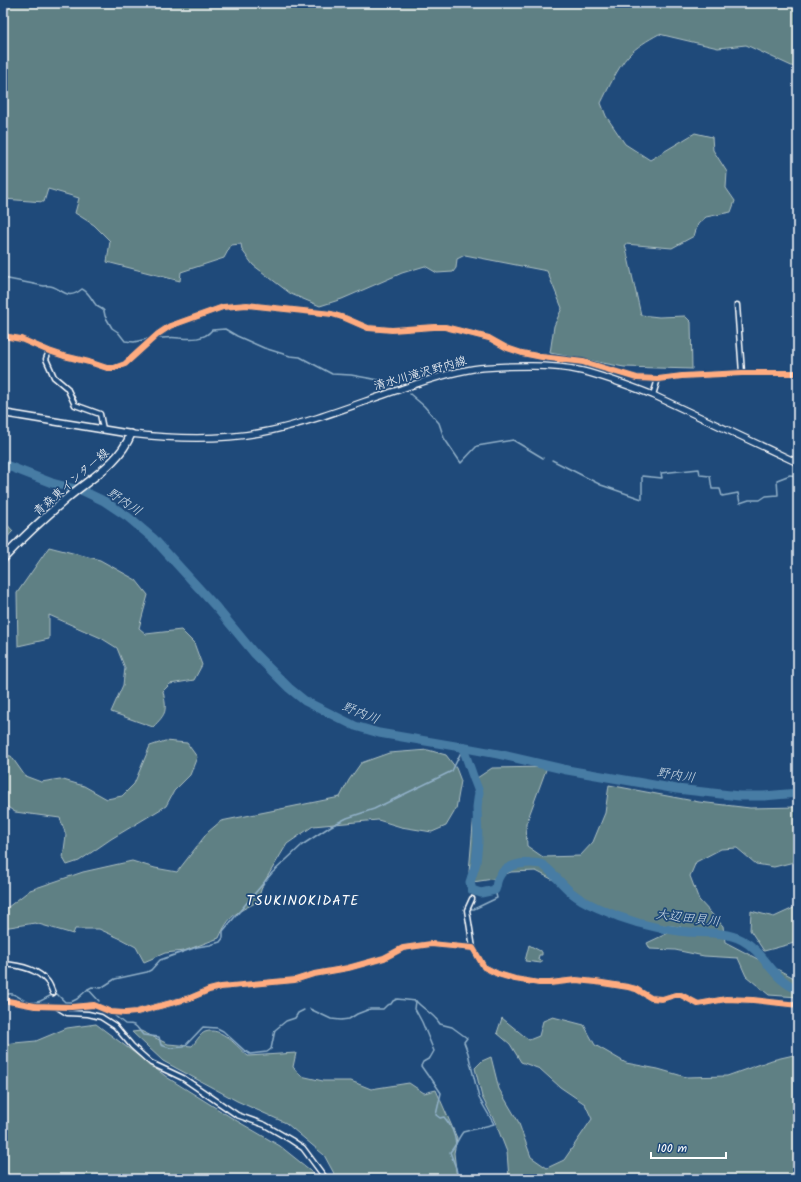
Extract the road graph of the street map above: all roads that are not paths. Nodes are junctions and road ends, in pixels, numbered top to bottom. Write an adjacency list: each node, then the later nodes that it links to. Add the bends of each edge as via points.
1 (738, 305): 4 (street)
2 (3, 336): 3 (street, via 21,339)
3 (49, 351): 6 (street, via 114,368 125,364 170,326 223,307 247,305 332,314 368,328 392,330 445,327 489,338 507,348 542,357 583,362 637,378); 9 (street, via 46,359 54,377 67,388 75,405 100,414)
4 (742, 373): 5 (street); 6 (street)
5 (798, 373)
6 (658, 379): 7 (street)
7 (653, 395): 10 (main road, 清水川滝沢野内線, via 580,370 555,366 499,366 478,368 407,386 320,417 268,431 201,439); 11 (main road, 清水川滝沢野内線)
8 (3, 413): 9 (main road, 青森東インター線)
9 (103, 429): 10 (main road, 青森東インター線)
10 (130, 434): 12 (highway, 青森東インター線, via 122,452 66,499)
11 (798, 463)
12 (3, 559)
13 (472, 899): 14 (street, via 467,910)
14 (472, 948): 18 (street, via 484,967 515,979 550,983 576,980 596,982 636,989 651,998 662,999 675,994 681,995 698,1004 726,999); 19 (street, via 431,944 403,948 384,958 348,968 295,980 221,987 137,1012 111,1012 94,1005)
15 (3, 964): 16 (street, via 23,967 37,973 47,981)
16 (53, 993)
17 (3, 1000): 19 (street, via 27,1005)
18 (798, 1005)
19 (56, 1006): 20 (street, via 67,1013 100,1017 115,1026 151,1063 183,1078 237,1115 265,1125 303,1148)
20 (326, 1179)

